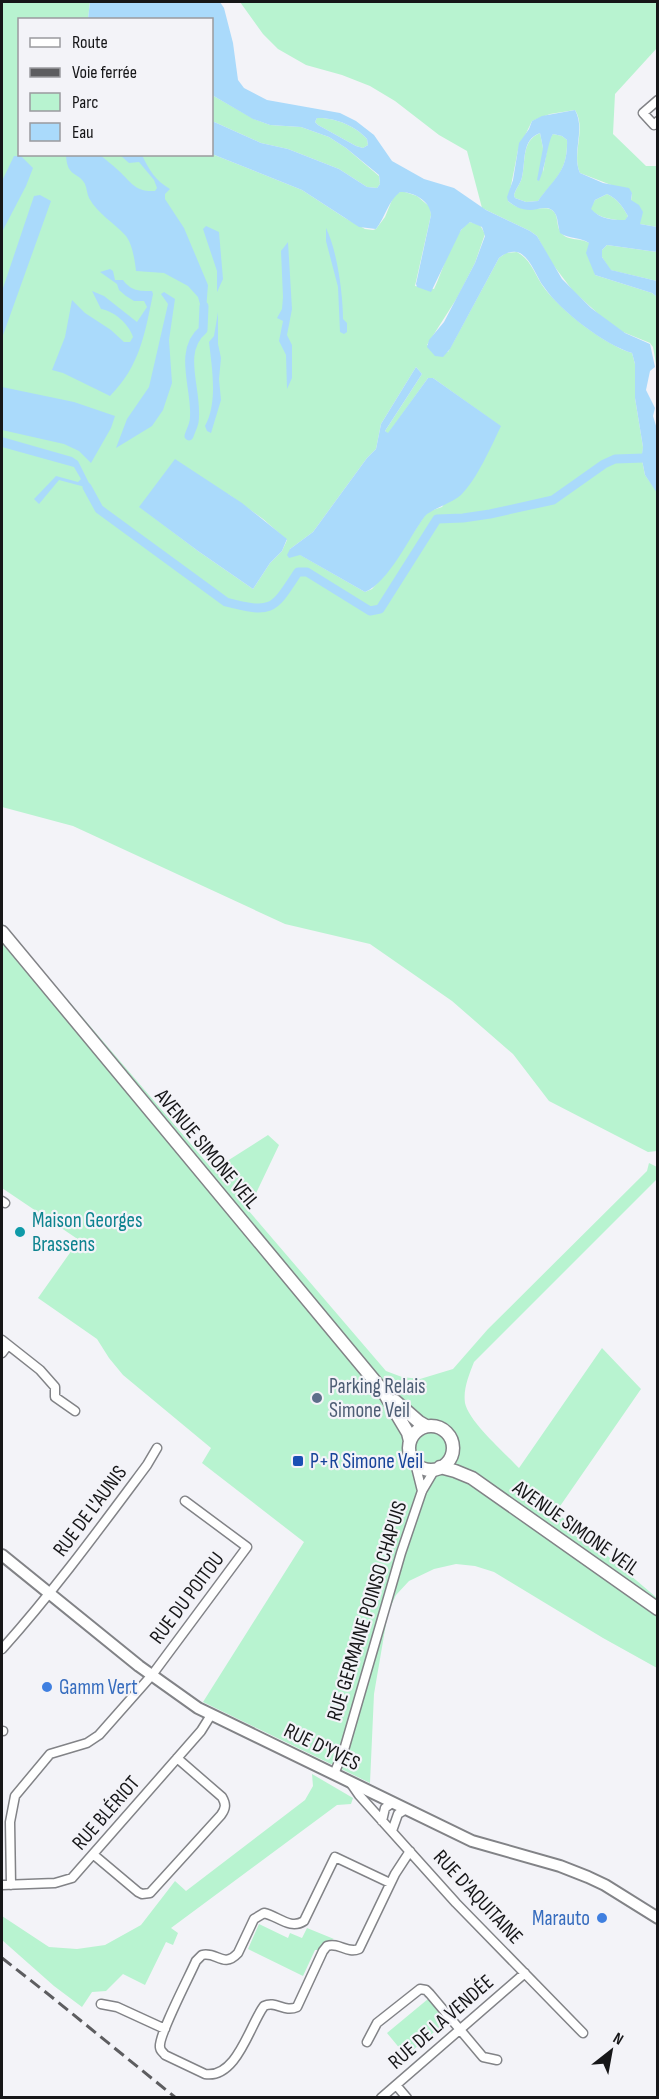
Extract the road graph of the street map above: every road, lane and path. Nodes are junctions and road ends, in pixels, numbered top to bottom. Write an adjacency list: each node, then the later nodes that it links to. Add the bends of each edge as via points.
1 (657, 100): 2 (street, via 644,113 654,124)
2 (657, 121)
3 (2, 932): 6 (main road, AVENUE SIMONE VEIL)
4 (5, 1343): 5 (street); 7 (street, via 40,1370 55,1387 55,1397)
5 (2, 1353)
6 (383, 1391): 8 (main road); 9 (main road)
7 (75, 1411)
8 (426, 1426): 9 (main road, via 417,1430); 11 (main road, via 437,1426 446,1432)
9 (410, 1441): 12 (main road, via 409,1451)
10 (157, 1448): 18 (street, RUE DE L'AUNIS)
11 (452, 1450): 13 (main road, via 447,1462); 14 (main road)
12 (415, 1463): 13 (main road); 15 (street, RUE GERMAINE POINSO CHAPUIS)
13 (438, 1468): 14 (main road); 15 (street, RUE GERMAINE POINSO CHAPUIS)
14 (472, 1478): 19 (main road, AVENUE SIMONE VEIL)
15 (422, 1491): 24 (street, RUE GERMAINE POINSO CHAPUIS)
16 (185, 1501): 21 (street, RUE DU POITOU, via 247,1547)
17 (2, 1555): 18 (street, RUE D'YVES)
18 (49, 1594): 20 (street, RUE DE L'AUNIS); 21 (street, RUE D'YVES)
19 (657, 1609)
20 (2, 1649)
21 (152, 1675): 22 (street, RUE D'YVES); 33 (street, via 99,1736 50,1754 15,1796)
22 (211, 1715): 23 (street, RUE BLÉRIOT); 24 (street, RUE D'YVES)
23 (177, 1758): 31 (street, RUE BLÉRIOT); 31 (street, via 222,1797 225,1810 221,1815 153,1891 146,1894 138,1892)
24 (334, 1774): 25 (street, RUE D'YVES)
25 (350, 1782): 26 (street, RUE D'YVES); 28 (street, RUE D'AQUITAINE)
26 (392, 1803): 27 (street, RUE D'YVES); 28 (street, via 385,1808)
27 (406, 1809): 29 (street, via 398,1814); 34 (street, RUE D'YVES, via 479,1843 588,1877)
28 (382, 1821): 29 (street, RUE D'AQUITAINE)
29 (392, 1831): 30 (street, RUE D'AQUITAINE)
30 (410, 1851): 32 (street); 35 (street, RUE D'AQUITAINE)
31 (94, 1855): 33 (street, RUE BLÉRIOT, via 65,1881)
32 (390, 1883): 37 (street, via 333,1854 304,1921 295,1925 264,1913 254,1919 234,1957 223,1960 207,1953 199,1957); 37 (street, via 359,1949 327,1946 297,2007 287,2010 273,2004 264,2006 243,2047 217,2073 204,2074 165,2055 159,2046)
33 (6, 1885)
34 (657, 1918)
35 (525, 1973): 38 (street, RUE DE LA VENDÉE); 39 (street, RUE D'AQUITAINE)
36 (101, 2004): 37 (street, via 117,2007)
37 (165, 2029)
38 (460, 2030): 40 (street, via 430,1994 420,1989 377,2023); 41 (street, via 483,2057); 42 (street, RUE DE LA VENDÉE)
39 (584, 2032)
40 (367, 2042)
41 (497, 2060)
42 (396, 2085): 43 (street, RUE DE LA VENDÉE); 44 (street)
43 (381, 2097)
44 (407, 2097)

